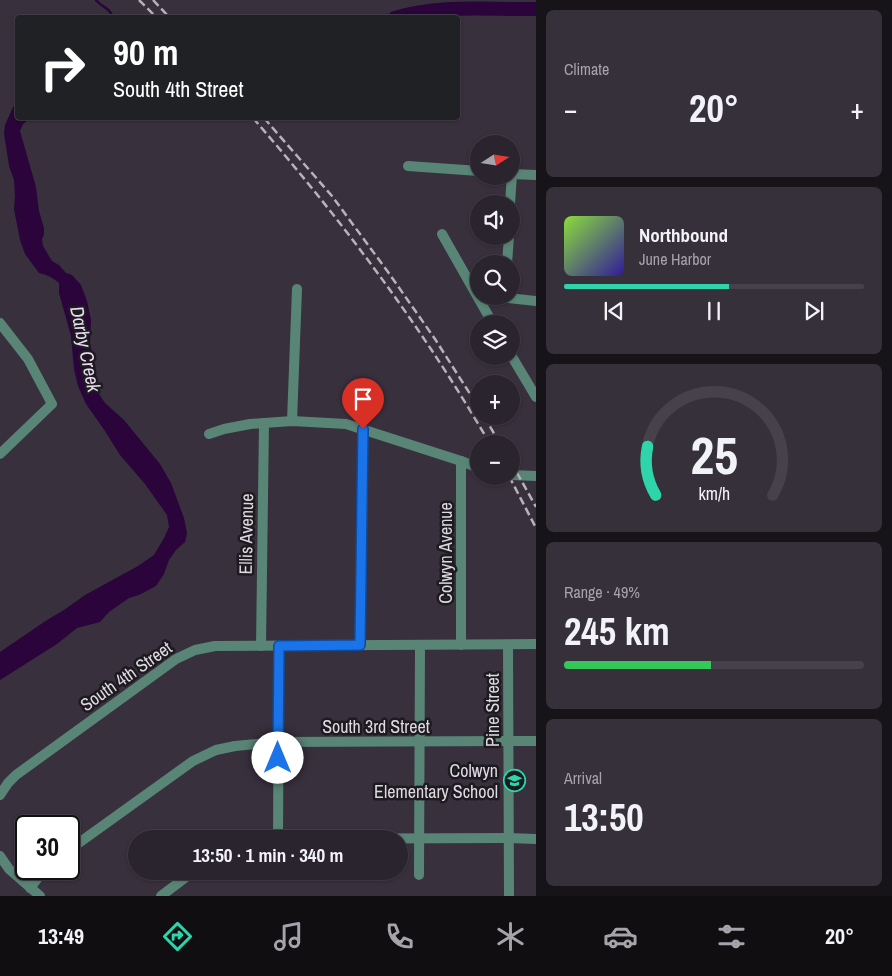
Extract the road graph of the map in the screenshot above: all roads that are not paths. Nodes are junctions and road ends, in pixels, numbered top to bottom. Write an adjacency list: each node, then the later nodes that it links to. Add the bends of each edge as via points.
1 (408, 166): 2 (street)
2 (470, 170)
3 (520, 174): 4 (street)
4 (536, 175)
5 (442, 234): 6 (street)
6 (470, 280)
7 (297, 289): 13 (street)
8 (520, 299): 9 (street)
9 (536, 301)
10 (0, 323): 17 (street, via 28,359 52,404)
11 (517, 365): 12 (street)
12 (536, 397)
13 (292, 421): 14 (street); 15 (street, via 346,424)
14 (264, 423): 16 (street, via 235,426); 27 (street, Ellis Avenue)
15 (363, 429): 18 (street); 24 (street)
16 (209, 434)
17 (0, 454)
18 (461, 461): 19 (street); 26 (street, Colwyn Avenue)
19 (470, 464)
20 (520, 475): 21 (street)
21 (536, 476)
22 (508, 644): 23 (street, South 4th Street); 26 (street, South 4th Street); 29 (street, Pine Street)
23 (536, 644)
24 (360, 645): 25 (street, South 4th Street); 28 (street, South 4th Street)
25 (420, 645): 26 (street, South 4th Street); 32 (street)
26 (461, 645)
27 (261, 646): 28 (street, South 4th Street); 33 (street, South 4th Street, via 206,647 176,659 16,775)
28 (279, 646): 31 (street)
29 (508, 741): 30 (street, South 3rd Street); 32 (street, South 3rd Street); 35 (street, Pine Street)
30 (536, 741)
31 (278, 742): 32 (street, South 3rd Street); 34 (street); 39 (street, South 3rd Street, via 216,750 193,761)
32 (420, 742): 37 (street)
33 (0, 795)
34 (278, 830)
35 (508, 838): 37 (street); 38 (street); 47 (street, Pine Street)
36 (408, 839): 37 (street)
37 (420, 839): 41 (street)
38 (536, 839)
39 (80, 842)
40 (0, 856): 44 (street)
41 (420, 875)
42 (36, 880): 44 (street)
43 (182, 880): 46 (street)
44 (30, 888): 45 (street)
45 (40, 896)
46 (160, 896)
47 (509, 896)

